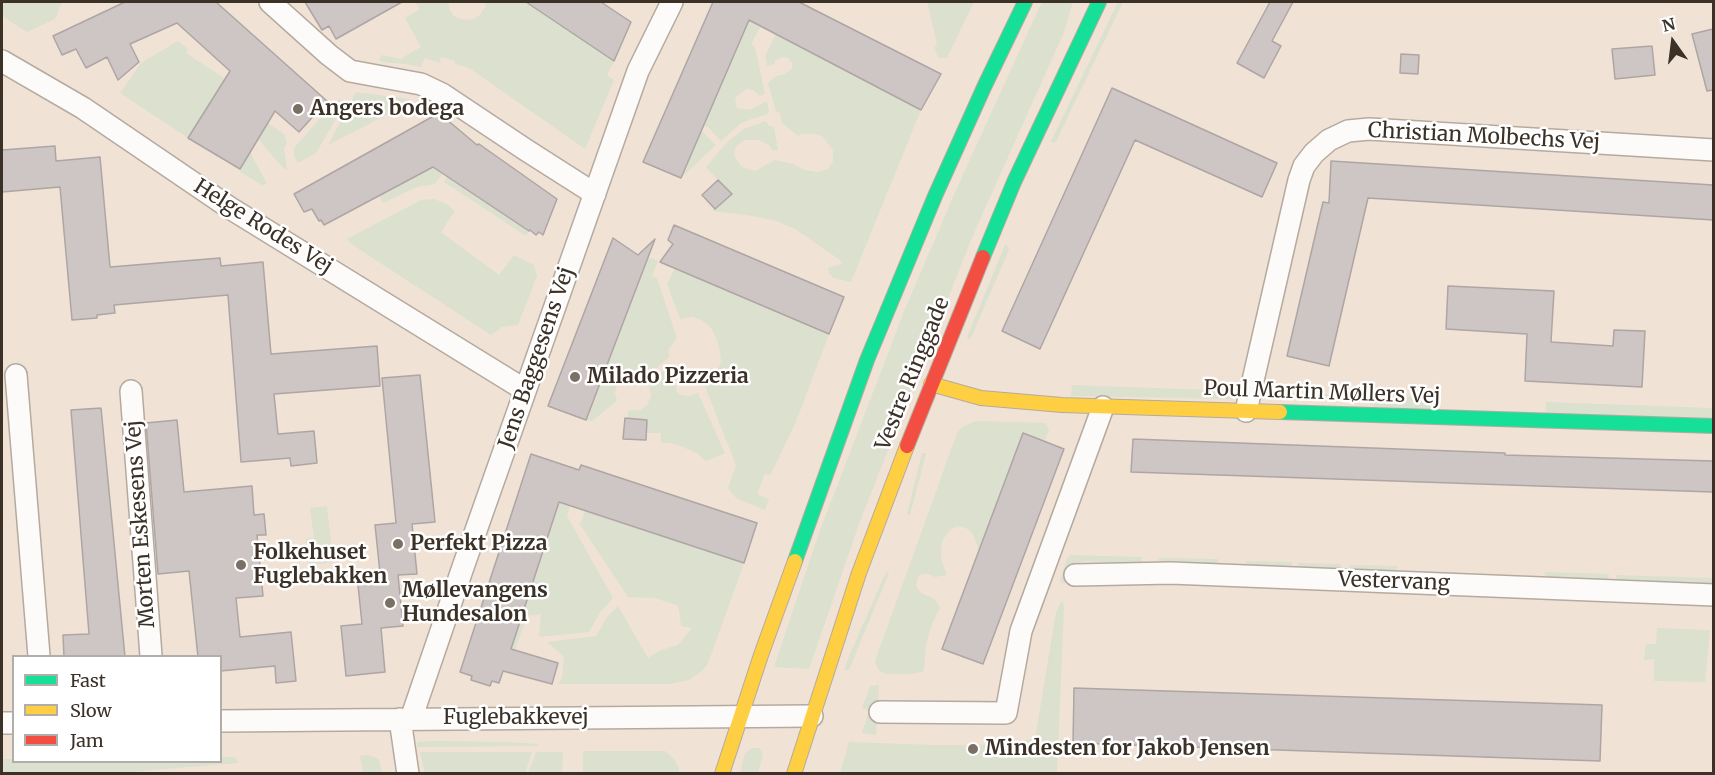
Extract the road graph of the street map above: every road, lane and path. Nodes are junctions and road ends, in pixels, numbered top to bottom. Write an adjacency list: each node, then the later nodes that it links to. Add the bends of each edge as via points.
1 (270, 2): 7 (street, via 350,71 421,84 442,94)
2 (1025, 2): 20 (main road, via 935,196 871,350)
3 (1099, 2): 9 (main road, Vestre Ringgade, via 1014,182)
4 (669, 3): 7 (street, Jens Baggesens Vej, via 638,71)
5 (2, 61): 10 (street, Helge Rodes Vej, via 83,108 230,208)
6 (1713, 150): 13 (street, Christian Molbechs Vej, via 1369,129 1329,140 1314,153 1299,180)
7 (595, 194): 10 (street, Jens Baggesens Vej)
8 (16, 375): 17 (street)
9 (931, 384): 12 (main road, Poul Martin Møllers Vej, via 999,401); 21 (main road, Vestre Ringgade, via 859,573)
10 (525, 390): 22 (street, Jens Baggesens Vej)
11 (131, 391): 18 (street, Morten Eskesens Vej)
12 (1103, 407): 13 (main road, Poul Martin Møllers Vej); 19 (street, via 1021,632 1006,713)
13 (1246, 411): 14 (main road, Poul Martin Møllers Vej)
14 (1713, 426)
15 (1075, 575): 16 (street, Vestervang, via 1171,573)
16 (1713, 595)
17 (39, 655)
18 (151, 655)
19 (880, 712)
20 (740, 716): 21 (street, Fuglebakkevej); 22 (street, Fuglebakkevej); 25 (main road)
21 (812, 716): 26 (main road, Vestre Ringgade)
22 (405, 719): 23 (street, Fuglebakkevej); 24 (street)
23 (222, 721)
24 (408, 774)
25 (722, 774)
26 (794, 774)

